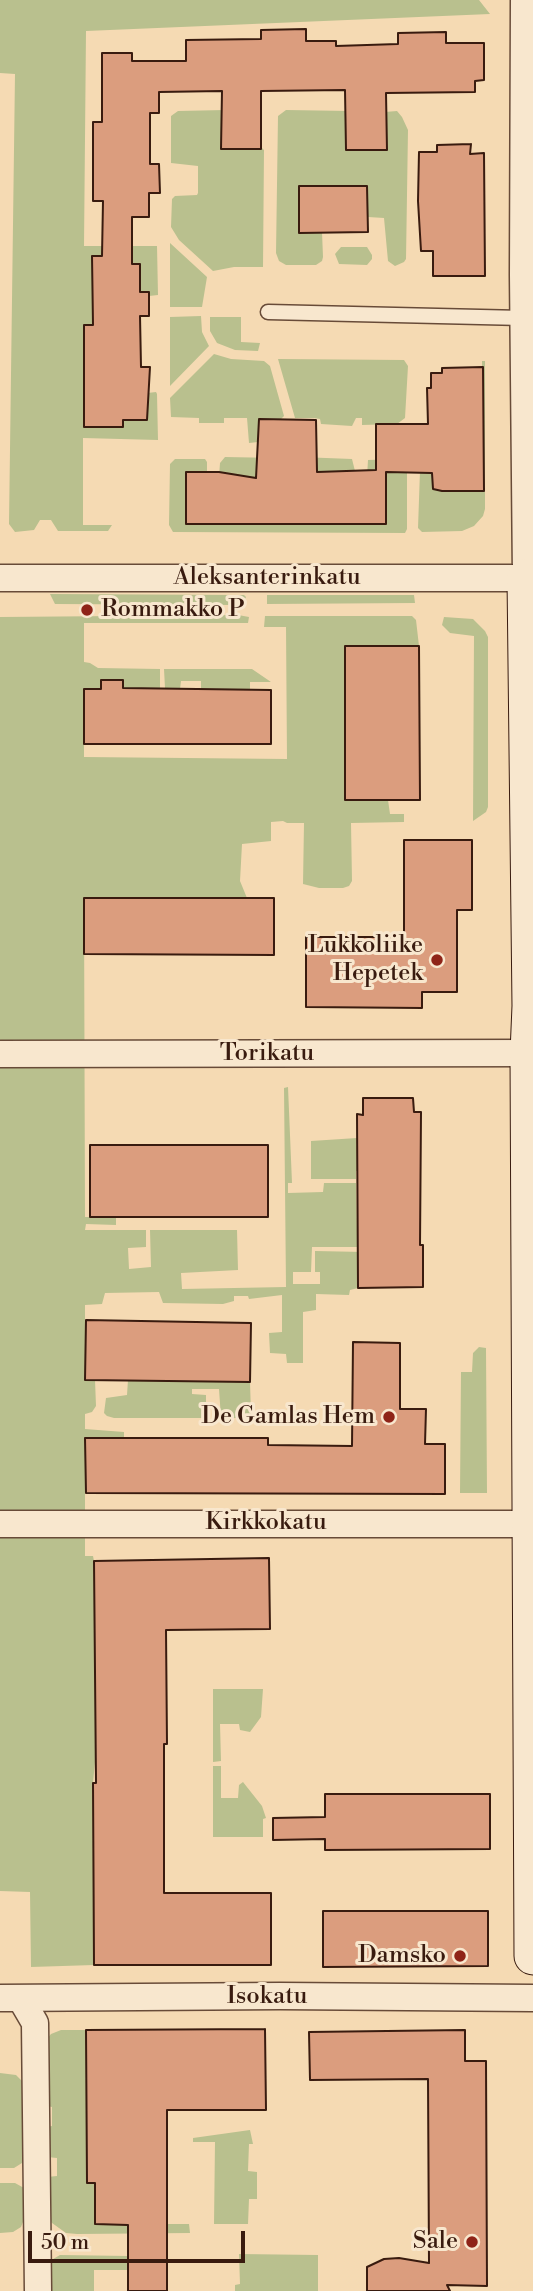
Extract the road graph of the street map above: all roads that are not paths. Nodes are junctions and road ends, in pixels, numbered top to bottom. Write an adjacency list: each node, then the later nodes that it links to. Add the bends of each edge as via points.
1 (524, 0): 3 (street)
2 (268, 312): 3 (lane)
3 (523, 318): 5 (street)
4 (0, 578): 5 (street, Aleksanterinkatu)
5 (530, 578): 6 (main road)
6 (531, 756): 7 (main road)
7 (531, 1053): 8 (street, Torikatu); 10 (main road)
8 (0, 1054)
9 (0, 1524): 10 (street, Kirkkokatu)
10 (532, 1524): 11 (main road)
11 (533, 1956)
12 (10, 1998): 13 (street, Isokatu); 14 (street, via 35,2024)
13 (533, 1998)
14 (38, 2291)

